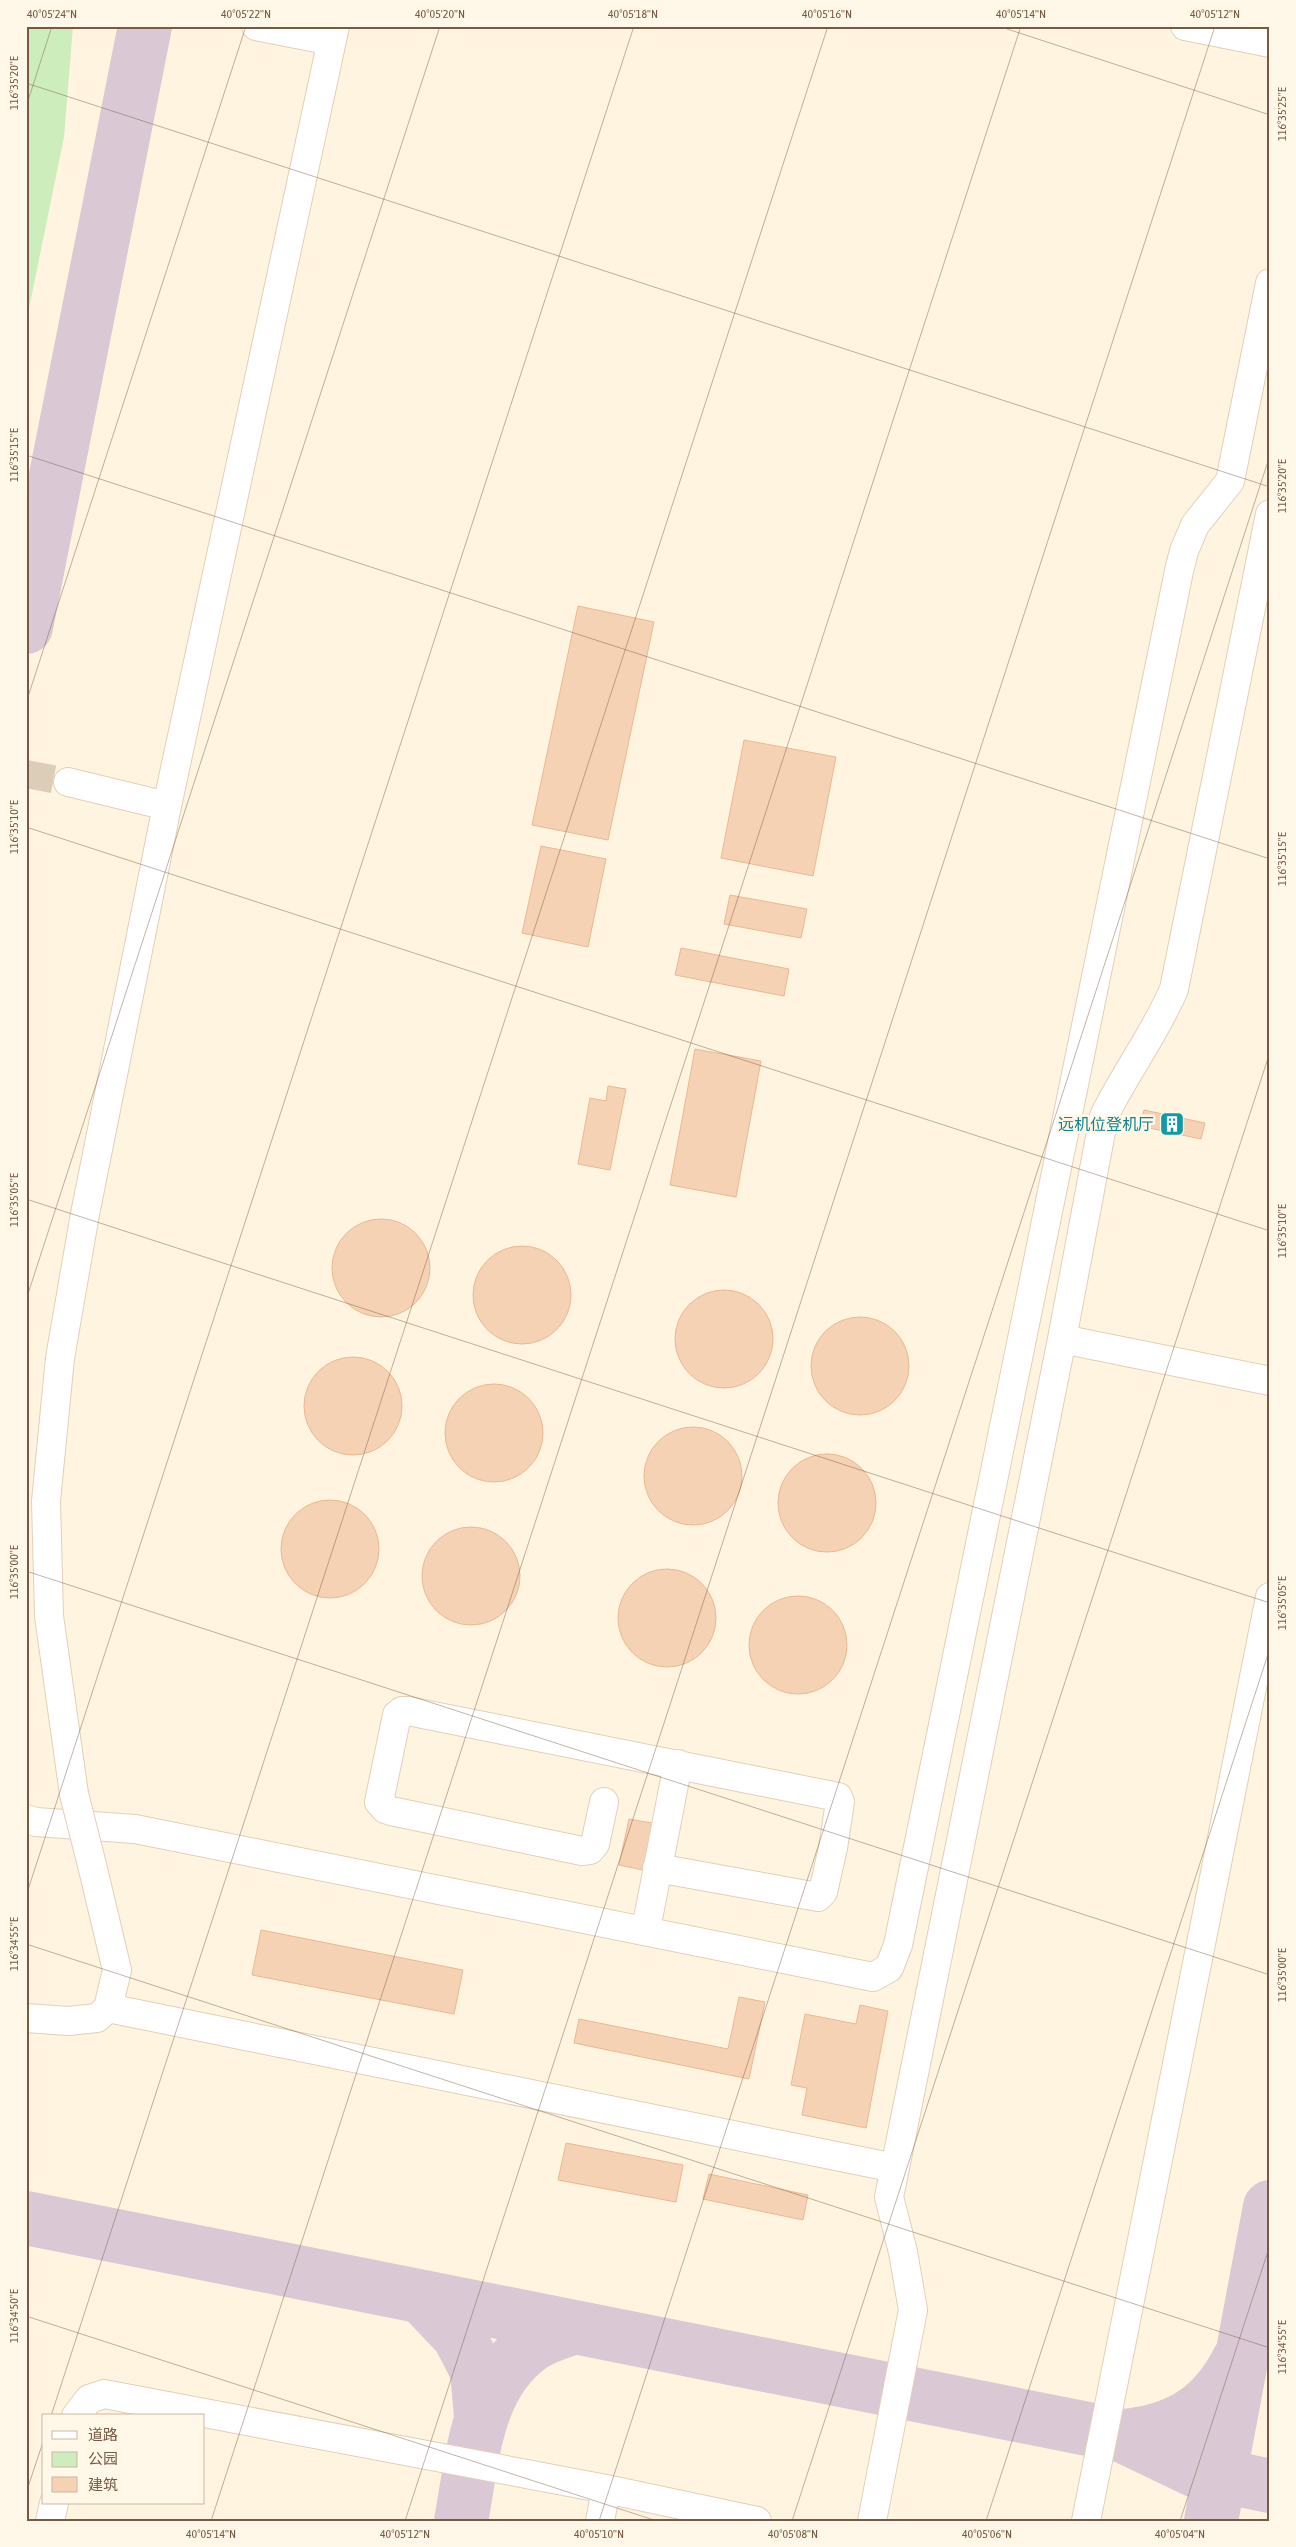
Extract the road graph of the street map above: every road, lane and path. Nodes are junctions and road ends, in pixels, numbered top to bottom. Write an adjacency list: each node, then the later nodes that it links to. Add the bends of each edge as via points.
1 (256, 26): 3 (lane)
2 (1186, 26): 4 (lane)
3 (334, 33): 8 (lane)
4 (1270, 43)
5 (1270, 283): 16 (lane, via 1230,481 1195,525 1179,571 898,1945 889,1968 873,1977)
6 (1270, 514): 9 (lane, via 1174,989 1161,1020 1119,1085 1104,1116)
7 (68, 782): 8 (lane)
8 (167, 806): 17 (lane, bridge, via 84,1214 60,1358 47,1492 49,1616 74,1794 117,1970)
9 (1062, 1339): 10 (lane); 19 (lane)
10 (1270, 1381)
11 (1270, 1597): 27 (lane)
12 (678, 1764): 13 (lane, via 402,1711 397,1715 379,1802 391,1811 590,1850 595,1844); 15 (lane); 15 (lane, via 835,1795 840,1802 833,1848 818,1897)
13 (604, 1802)
14 (26, 1819): 16 (lane, via 135,1829)
15 (657, 1868): 16 (lane)
16 (646, 1930)
17 (108, 2008): 18 (lane, via 97,2018 68,2021); 19 (lane)
18 (26, 2018)
19 (895, 2168): 26 (lane, via 889,2197 914,2310)
20 (78, 2414): 21 (lane, via 89,2399 104,2394)
21 (606, 2489): 24 (lane); 25 (lane)
22 (54, 2504): 23 (lane)
23 (50, 2521)
24 (600, 2521)
25 (757, 2521)
26 (872, 2521)
27 (1086, 2521)

